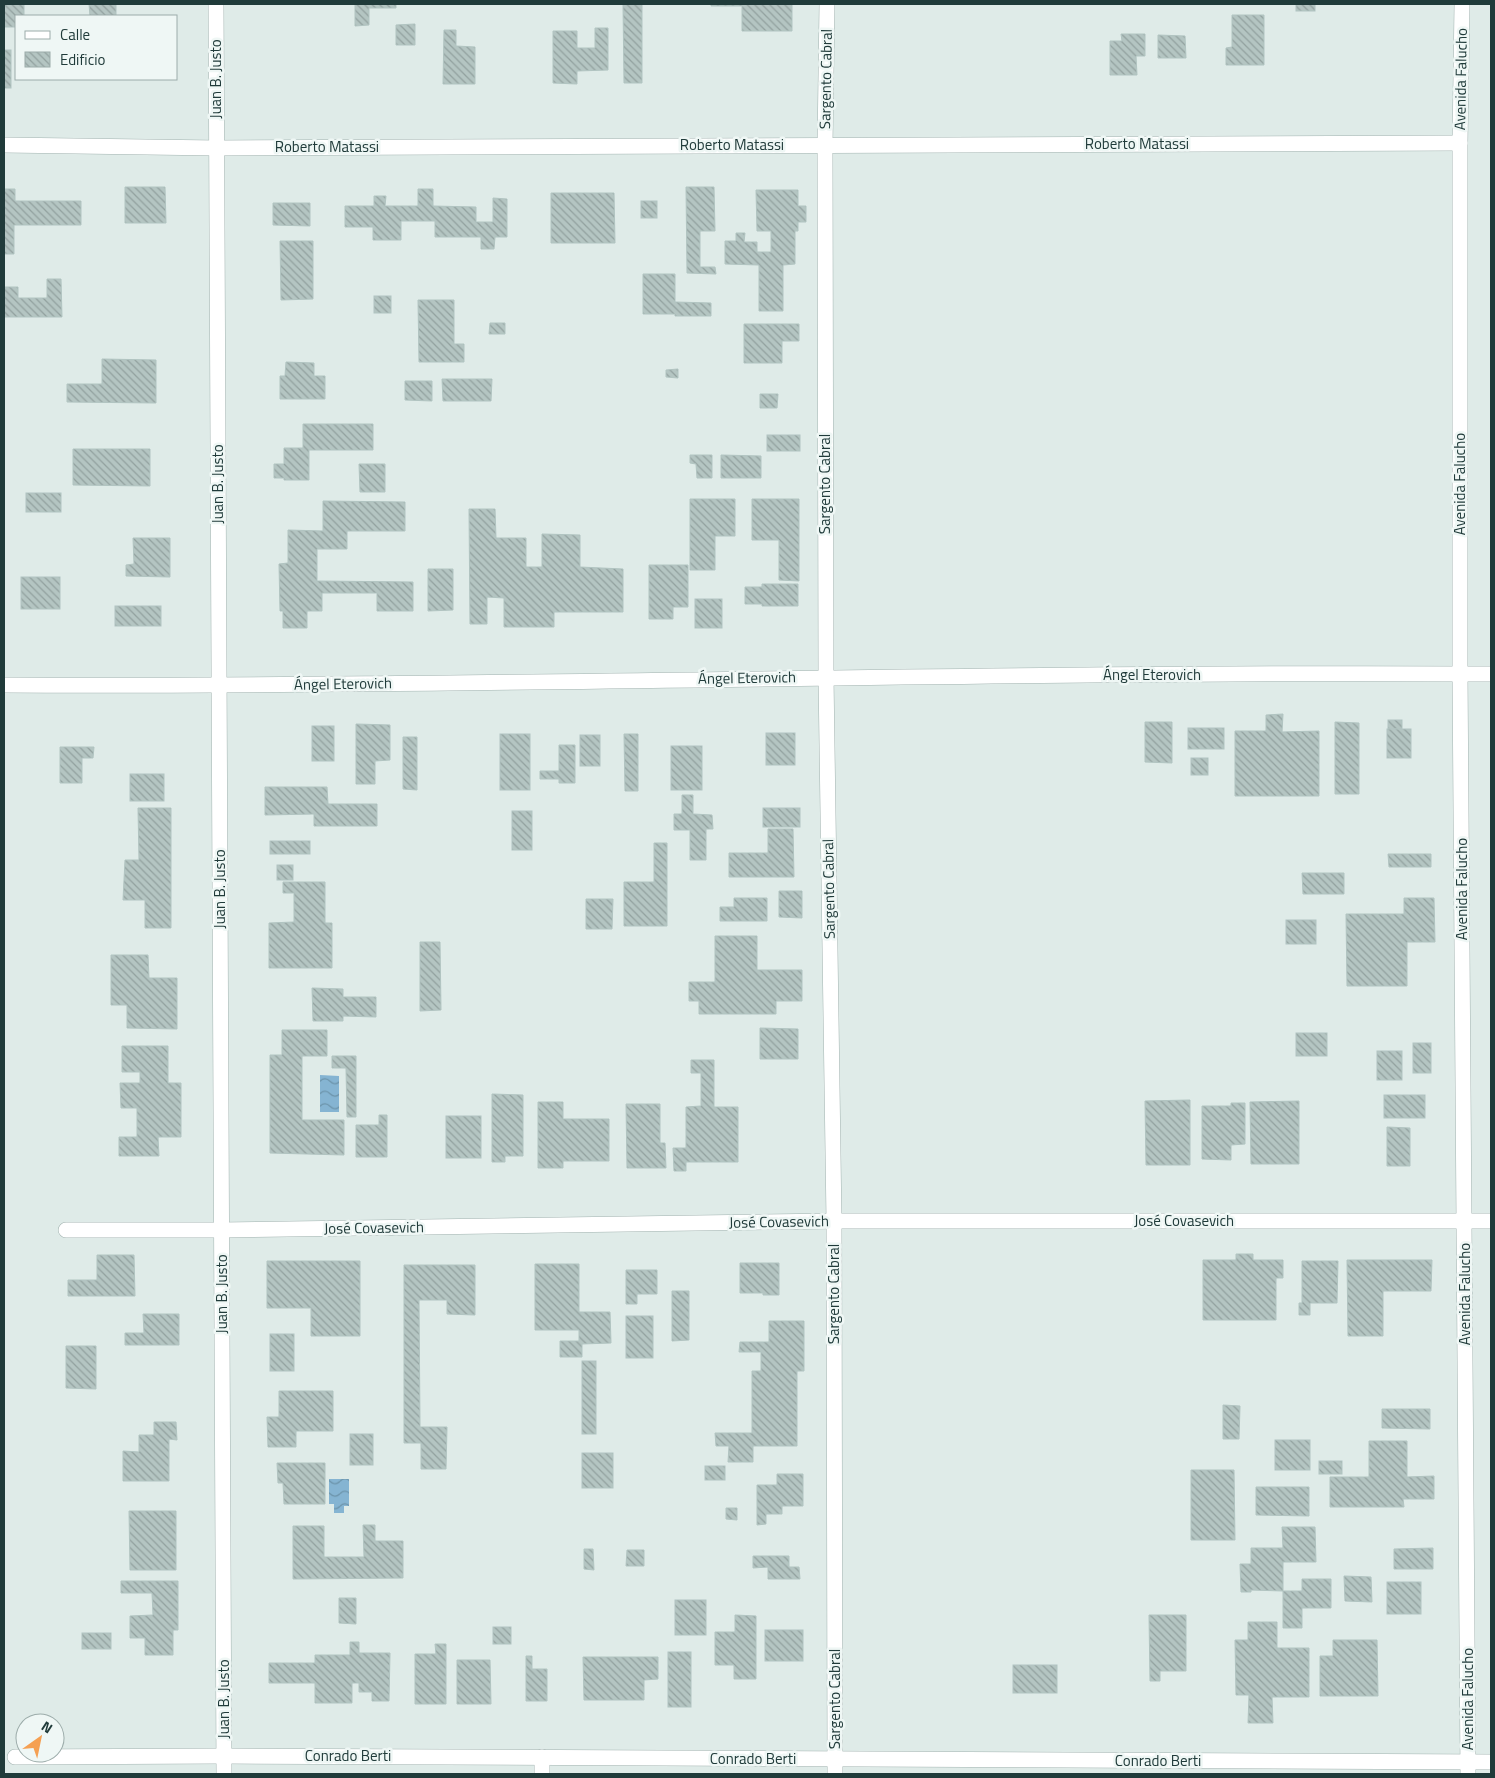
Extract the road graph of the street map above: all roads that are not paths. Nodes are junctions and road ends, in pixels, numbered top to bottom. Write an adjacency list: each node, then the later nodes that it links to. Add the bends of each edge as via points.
1 (216, 4): 7 (street, Juan B. Justo)
2 (828, 4): 6 (street, Sargento Cabral)
3 (1462, 4): 4 (street, Avenida Falucho)
4 (1460, 143): 6 (street, Roberto Matassi); 8 (street, Avenida Falucho)
5 (4, 145): 7 (street, Roberto Matassi)
6 (825, 145): 7 (street, Roberto Matassi); 10 (street, Sargento Cabral)
7 (217, 148): 12 (street, Juan B. Justo)
8 (1460, 673): 9 (street, Ángel Eterovich); 10 (street, Ángel Eterovich); 14 (street, Avenida Falucho)
9 (1491, 674)
10 (826, 677): 12 (street, Ángel Eterovich); 13 (street, Sargento Cabral)
11 (4, 685): 12 (street, Ángel Eterovich)
12 (219, 686): 17 (street, Juan B. Justo)
13 (834, 1221): 14 (street, José Covasevich); 17 (street, José Covasevich); 22 (street, Sargento Cabral)
14 (1464, 1221): 15 (street, José Covasevich); 23 (street, Avenida Falucho)
15 (1491, 1221)
16 (66, 1230): 17 (street, José Covasevich)
17 (222, 1230): 18 (street, Juan B. Justo)
18 (224, 1756): 19 (street, Conrado Berti); 20 (street, Conrado Berti); 24 (street, Juan B. Justo)
19 (65, 1757)
20 (542, 1757): 22 (street, Conrado Berti); 25 (street)
21 (1491, 1762): 23 (street, Conrado Berti)
22 (835, 1767): 23 (street, Conrado Berti)
23 (1468, 1768)
24 (224, 1774)
25 (542, 1774)

